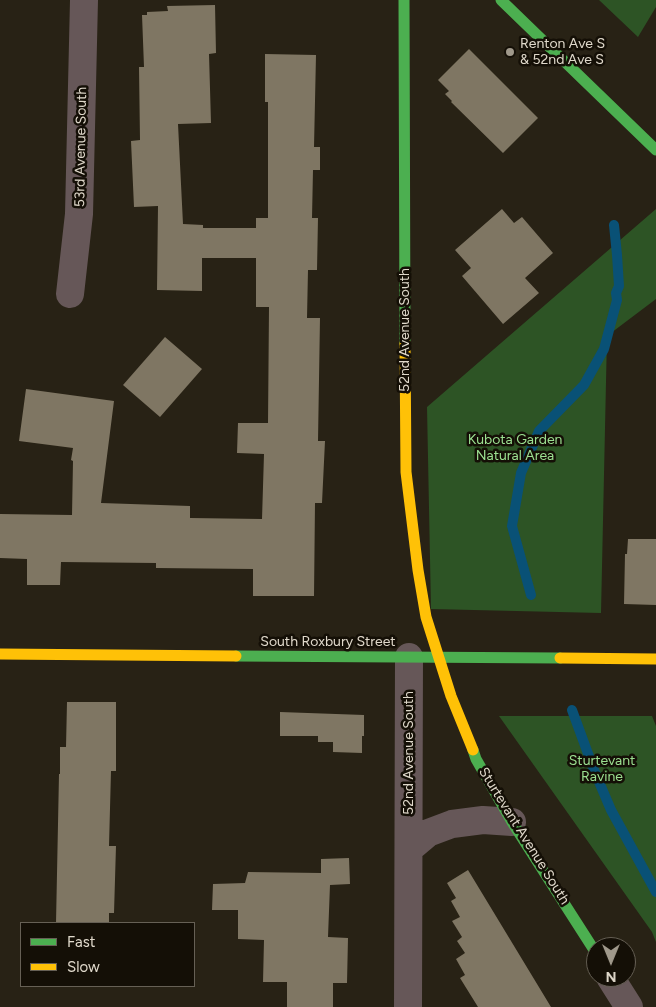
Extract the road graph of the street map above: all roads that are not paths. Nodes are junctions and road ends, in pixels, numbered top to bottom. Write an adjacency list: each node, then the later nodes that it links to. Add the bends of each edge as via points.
1 (84, 0): 5 (street, 53rd Avenue South, via 79,214)
2 (404, 0): 8 (street, 52nd Avenue South, via 406,472 426,617)
3 (501, 0): 4 (street)
4 (656, 150)
5 (70, 294)
6 (0, 654): 7 (street, South Roxbury Street)
7 (409, 657): 8 (street, South Roxbury Street); 11 (street, 52nd Avenue South)
8 (439, 658): 9 (street, South Roxbury Street); 10 (street, Sturtevant Avenue South, via 476,759)
9 (656, 659)
10 (512, 822): 11 (street, via 484,820 452,824 428,833); 12 (street, Sturtevant Avenue South)
11 (409, 849): 14 (street, 52nd Avenue South)
12 (586, 937)
13 (616, 987): 15 (street)
14 (408, 1007)
15 (629, 1007)

